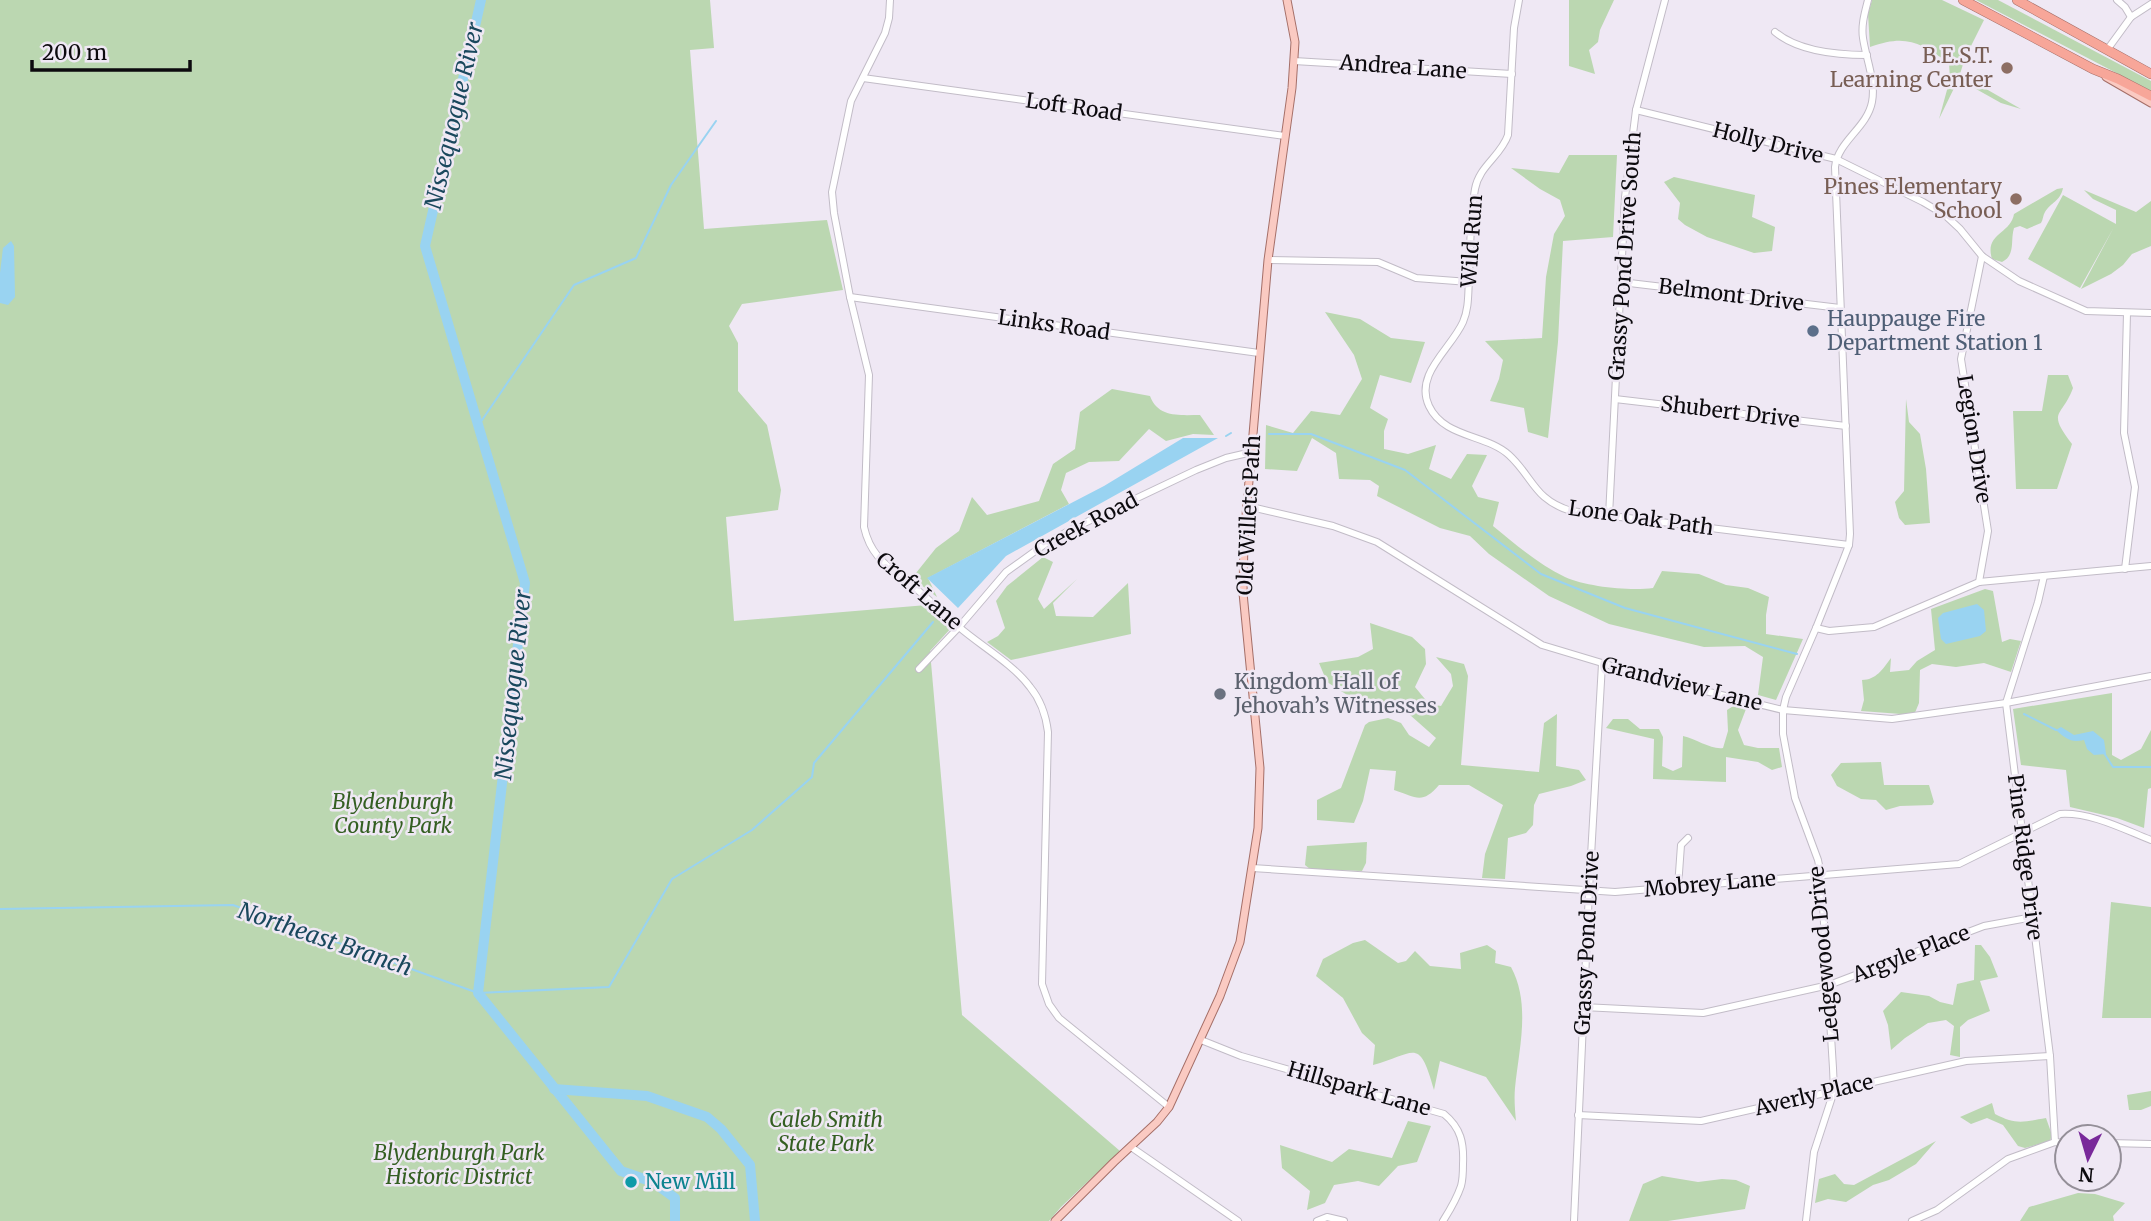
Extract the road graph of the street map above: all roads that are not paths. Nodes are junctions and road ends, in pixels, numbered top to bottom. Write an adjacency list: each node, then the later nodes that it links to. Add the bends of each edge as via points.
1 (890, 0): 18 (street, Croft Lane, via 885,33)
2 (1287, 0): 14 (main road, Old Willets Path)
3 (1519, 0): 16 (street, Wild Run)
4 (1665, 0): 21 (street, Grassy Pond Drive South)
5 (1868, 0): 13 (street, via 1863,26)
6 (1962, 0): 15 (highway)
7 (2017, 0): 12 (highway)
8 (2117, 0): 10 (street)
9 (2151, 5): 10 (street)
10 (2131, 17): 12 (street)
11 (1775, 32): 13 (street, via 1787,41 1814,48)
12 (2107, 50): 17 (highway)
13 (1867, 55): 23 (street, via 1873,98 1870,110)
14 (1294, 61): 16 (street, Andrea Lane); 22 (main road, Old Willets Path)
15 (2093, 69): 19 (highway); 20 (main road)
16 (1511, 74): 26 (street, Wild Run, via 1505,145 1484,168 1475,188)
17 (2151, 74)
18 (863, 78): 22 (street, Loft Road); 28 (street, Croft Lane, via 851,101 832,192)
19 (2151, 96)
20 (2151, 103)
21 (1636, 110): 23 (street, Holly Drive); 27 (street, Grassy Pond Drive South)
22 (1285, 136): 25 (main road, Old Willets Path)
23 (1836, 159): 24 (street, Holly Drive, via 1945,215); 29 (street, Ledgewood Drive)
24 (1982, 256): 30 (street, Holly Drive, via 2019,281 2086,311); 43 (street, Legion Drive, via 1961,359 1988,531)
25 (1268, 260): 26 (street, via 1378,262 1416,278); 33 (main road, Old Willets Path)
26 (1469, 282): 32 (street, Wild Run, via 1466,312)
27 (1621, 282): 29 (street, Belmont Drive); 34 (street, Grassy Pond Drive South)
28 (850, 297): 33 (street, Links Road); 44 (street, Croft Lane, via 869,375 864,527 868,541 881,560)
29 (1840, 308): 35 (street, Ledgewood Drive)
30 (2127, 313): 31 (street, Holly Drive); 41 (street, via 2124,433 2135,487)
31 (2151, 313)
32 (1457, 333): 38 (street, Lone Oak Path, via 1429,373 1424,391 1434,416 1510,456 1558,508)
33 (1259, 353): 36 (main road, Old Willets Path)
34 (1615, 399): 35 (street, Shubert Drive); 38 (street, Grassy Pond Drive South)
35 (1846, 426): 39 (street, Ledgewood Drive)
36 (1252, 453): 37 (main road, Old Willets Path); 44 (street, Creek Road, via 1195,470 1045,544 1006,572)
37 (1247, 506): 46 (street, Grandview Lane, via 1333,526 1377,542 1542,645); 54 (main road, Old Willets Path, via 1243,593 1260,768)
38 (1609, 516): 39 (street, Lone Oak Path)
39 (1849, 544): 45 (street, Ledgewood Drive)
40 (2151, 566): 41 (street)
41 (2125, 569): 42 (street)
42 (2044, 576): 43 (street); 49 (street, Pine Ridge Drive)
43 (1979, 582): 45 (street, via 1874,627)
44 (959, 627): 47 (street, Creek Road); 64 (street, Croft Lane, via 1030,686 1046,722 1041,967 1049,1004 1059,1018)
45 (1816, 628): 50 (street, Ledgewood Drive)
46 (1602, 664): 50 (street, Grandview Lane); 57 (street, Grassy Pond Drive)
47 (919, 669)
48 (2151, 676): 49 (street, Grandview Lane)
49 (2006, 703): 50 (street, Grandview Lane, via 1892,719); 51 (street, Pine Ridge Drive)
50 (1783, 710): 55 (street, Ledgewood Drive, via 1794,798)
51 (2022, 832): 53 (street, Mobrey Lane, via 2060,814 2074,813); 55 (street, Mobrey Lane, via 1959,864); 58 (street, Pine Ridge Drive)
52 (1688, 838): 56 (street, via 1681,845)
53 (2151, 840)
54 (1252, 868): 57 (street, Mobrey Lane); 61 (main road, Old Willets Path, via 1240,942)
55 (1821, 875): 56 (street, Mobrey Lane); 59 (street, Ledgewood Drive)
56 (1678, 887): 57 (street, Mobrey Lane)
57 (1589, 891): 60 (street, Grassy Pond Drive)
58 (2033, 917): 59 (street, Argyle Place, via 1984,926); 62 (street, Pine Ridge Drive)
59 (1829, 985): 60 (street, Argyle Place, via 1703,1013); 63 (street, Ledgewood Drive)
60 (1583, 1007): 65 (street, Grassy Pond Drive)
61 (1201, 1040): 64 (main road, Old Willets Path); 75 (street, Hillspark Lane, via 1241,1056 1444,1114 1460,1131 1464,1143 1462,1184)
62 (2050, 1056): 63 (street, Averly Place, via 1966,1061); 66 (street, Pine Ridge Drive)
63 (1834, 1091): 65 (street, Averly Place, via 1700,1121); 77 (street, Ledgewood Drive, via 1814,1152)
64 (1169, 1107): 70 (main road, Old Willets Path)
65 (1578, 1115): 76 (street, Grassy Pond Drive)
66 (2054, 1123)
67 (2053, 1143): 78 (street, via 2008,1159 1937,1210)
68 (2123, 1143): 69 (street)
69 (2151, 1144)
70 (1131, 1147): 71 (main road, Old Willets Path); 72 (street)
71 (1056, 1221)
72 (1238, 1221)
73 (1317, 1221): 74 (street, via 1327,1217)
74 (1343, 1221)
75 (1443, 1221)
76 (1574, 1221)
77 (1806, 1221)
78 (1912, 1221)

